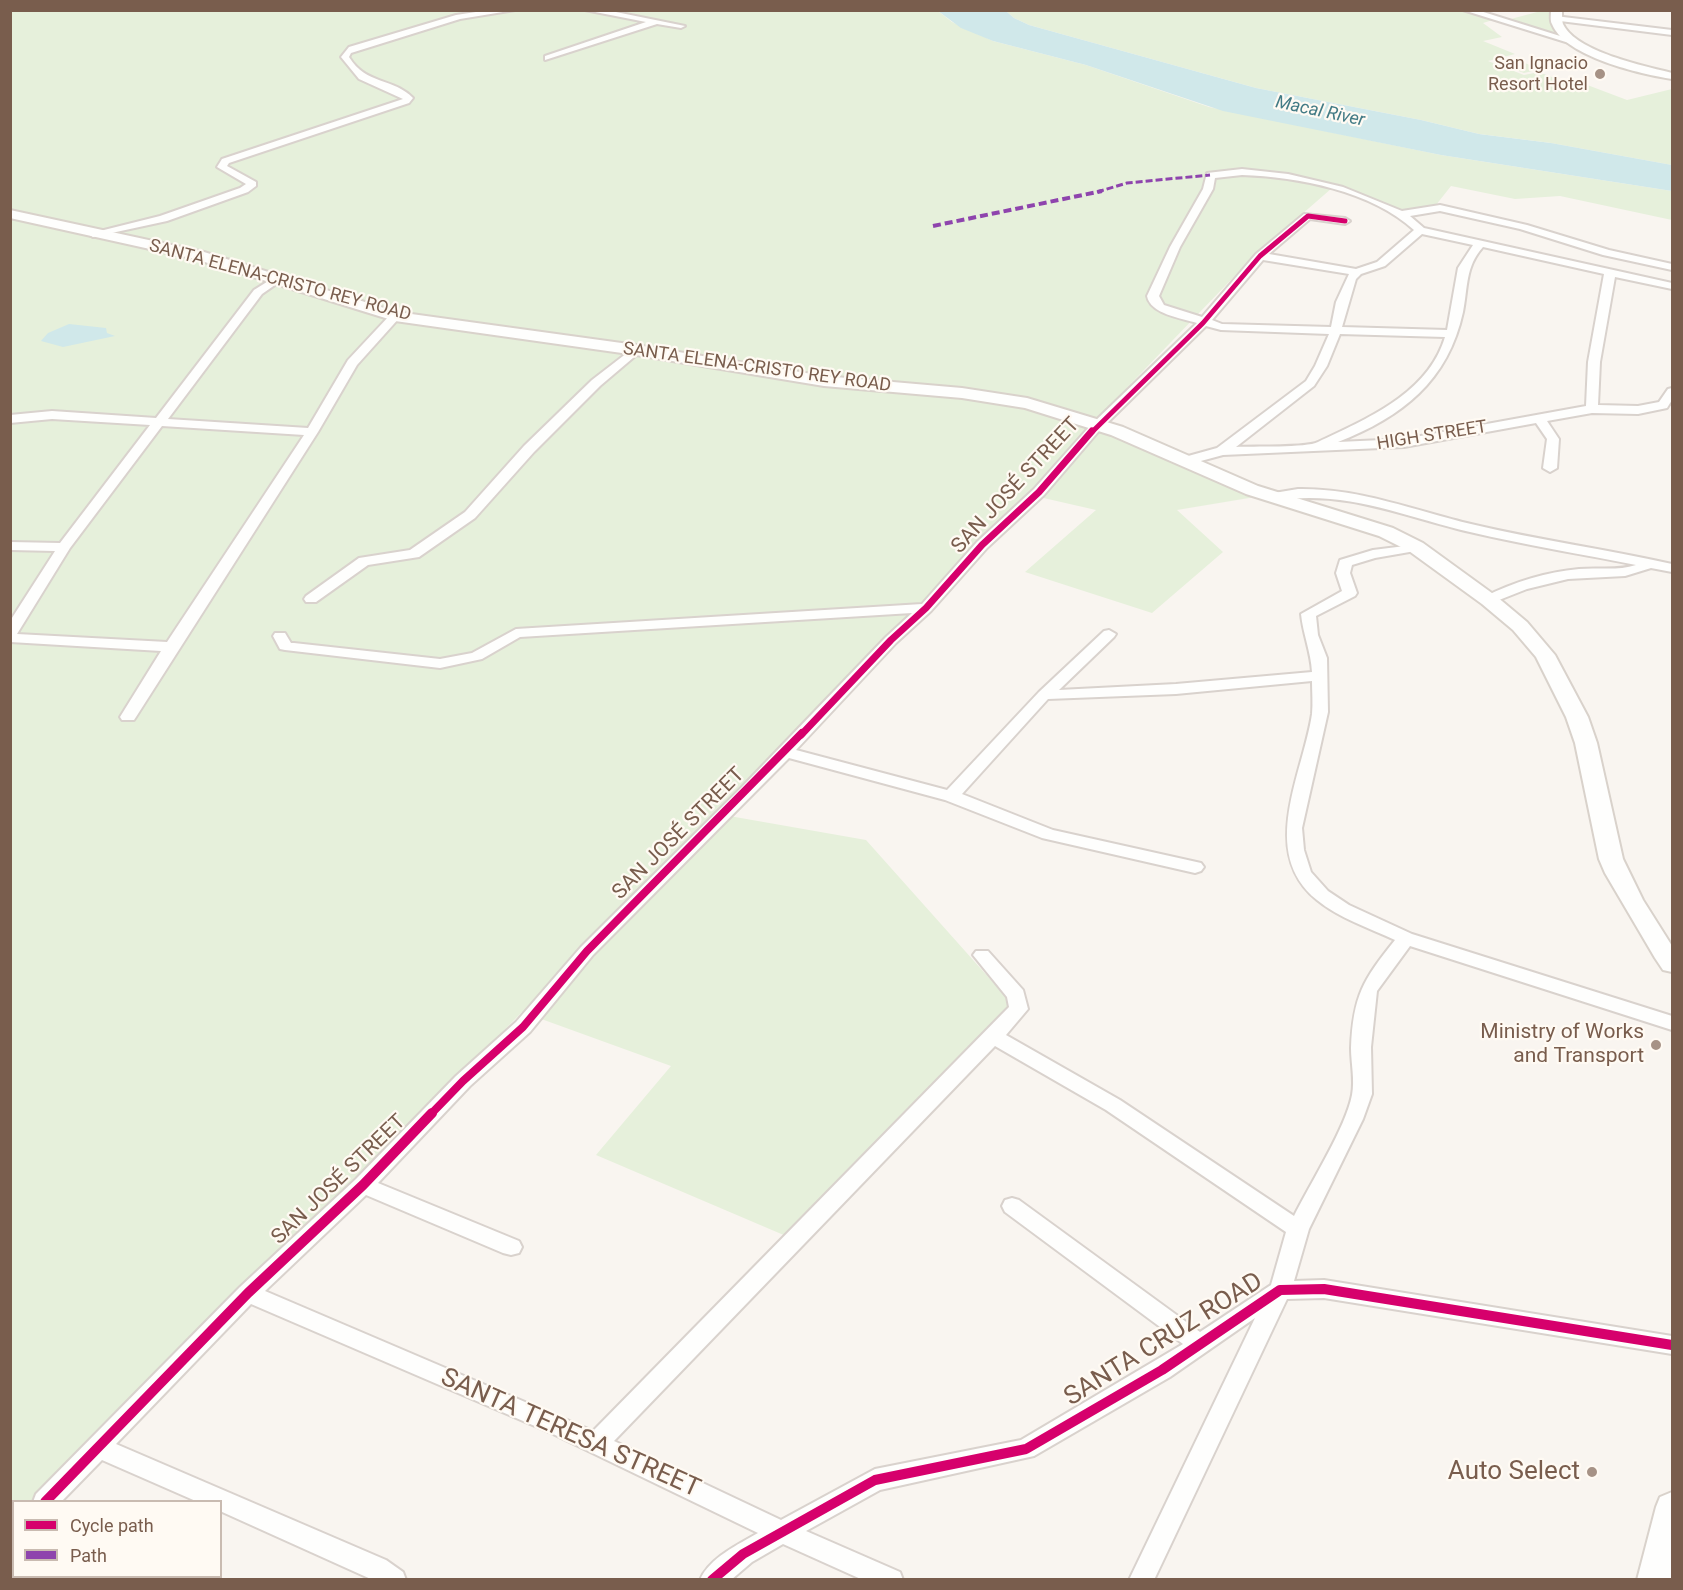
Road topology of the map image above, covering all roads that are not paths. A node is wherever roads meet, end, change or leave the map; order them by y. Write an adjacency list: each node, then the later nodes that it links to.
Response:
1 (511, 10): 15 (street)
2 (589, 10): 5 (street)
3 (1467, 10): 8 (street)
4 (1556, 14): 7 (street); 8 (main road)
5 (655, 22): 6 (street); 9 (street)
6 (681, 26)
7 (1672, 33)
8 (1572, 41): 10 (main road)
9 (548, 58)
10 (1672, 76)
11 (10, 214): 15 (main road, SANTA ELENA-CRISTO REY ROAD)
12 (1402, 214): 14 (street); 18 (street); 24 (street)
13 (1345, 220): 17 (street, SAN JOSÉ STREET)
14 (1420, 230): 16 (street); 19 (street)
15 (93, 234): 21 (main road, SANTA ELENA-CRISTO REY ROAD)
16 (1480, 244): 20 (street); 26 (street)
17 (1260, 256): 19 (street); 24 (street, SAN JOSÉ STREET)
18 (1672, 267)
19 (1357, 272): 25 (street)
20 (1610, 274): 22 (street); 29 (street)
21 (278, 278): 23 (main road, SANTA ELENA-CRISTO REY ROAD); 32 (street)
22 (1672, 286)
23 (395, 316): 27 (main road, SANTA ELENA-CRISTO REY ROAD); 34 (street)
24 (1203, 323): 25 (street); 33 (street, SAN JOSÉ STREET)
25 (1336, 330): 26 (street); 36 (street)
26 (1451, 334): 35 (street)
27 (636, 350): 33 (main road, SANTA ELENA-CRISTO REY ROAD); 45 (street)
28 (1672, 392): 29 (street, HIGH STREET)
29 (1592, 409): 30 (street, HIGH STREET)
30 (1540, 418): 35 (street, HIGH STREET); 38 (street)
31 (10, 419): 32 (street)
32 (159, 423): 34 (street); 41 (street)
33 (1099, 424): 37 (main road, SANTA ELENA-CRISTO REY ROAD); 47 (street, SAN JOSÉ STREET)
34 (312, 432): 52 (street)
35 (1312, 447): 36 (street, HIGH STREET)
36 (1222, 451): 37 (street, HIGH STREET)
37 (1186, 461): 39 (main road, SANTA ELENA-CRISTO REY ROAD)
38 (1550, 468)
39 (1273, 497): 42 (main road, SANTA ELENA-CRISTO REY ROAD); 43 (street)
40 (10, 546): 41 (street)
41 (64, 547): 48 (street)
42 (1416, 547): 46 (main road, SANTA ELENA-CRISTO REY ROAD); 53 (street)
43 (1649, 563): 44 (street); 46 (street)
44 (1672, 568)
45 (311, 599)
46 (1490, 600): 61 (main road, SANTA ELENA-CRISTO REY ROAD)
47 (926, 608): 50 (street); 56 (street, SAN JOSÉ STREET)
48 (10, 633)
49 (1109, 634): 54 (street)
50 (280, 636)
51 (10, 638): 52 (street)
52 (171, 647): 55 (street)
53 (1320, 676): 54 (street); 59 (street)
54 (1044, 695): 57 (street)
55 (128, 717)
56 (786, 752): 57 (street); 64 (street, SAN JOSÉ STREET)
57 (951, 796): 58 (street)
58 (1195, 867)
59 (1406, 938): 62 (street); 66 (street)
60 (982, 956): 63 (street)
61 (1672, 964)
62 (1672, 1023)
63 (993, 1035): 66 (street); 72 (street)
64 (363, 1185): 67 (street); 69 (street, SAN JOSÉ STREET)
65 (1012, 1206): 70 (street)
66 (1298, 1229): 68 (street)
67 (511, 1247)
68 (1280, 1290): 70 (street, SANTA CRUZ ROAD); 71 (street, SANTA CRUZ ROAD); 82 (street)
69 (248, 1293): 72 (street, SANTA TERESA STREET); 73 (street, SAN JOSÉ STREET)
70 (1198, 1343): 78 (street, SANTA CRUZ ROAD)
71 (1672, 1345)
72 (597, 1443): 78 (street, SANTA TERESA STREET)
73 (98, 1447): 74 (street, SAN JOSÉ STREET); 75 (street)
74 (47, 1500)
75 (220, 1500)
76 (222, 1501): 79 (street)
77 (1672, 1507): 83 (main road)
78 (782, 1532): 80 (street, SANTA CRUZ ROAD); 81 (street, SANTA TERESA STREET)
79 (394, 1580)
80 (712, 1580)
81 (891, 1580)
82 (1141, 1580)
83 (1654, 1580)

